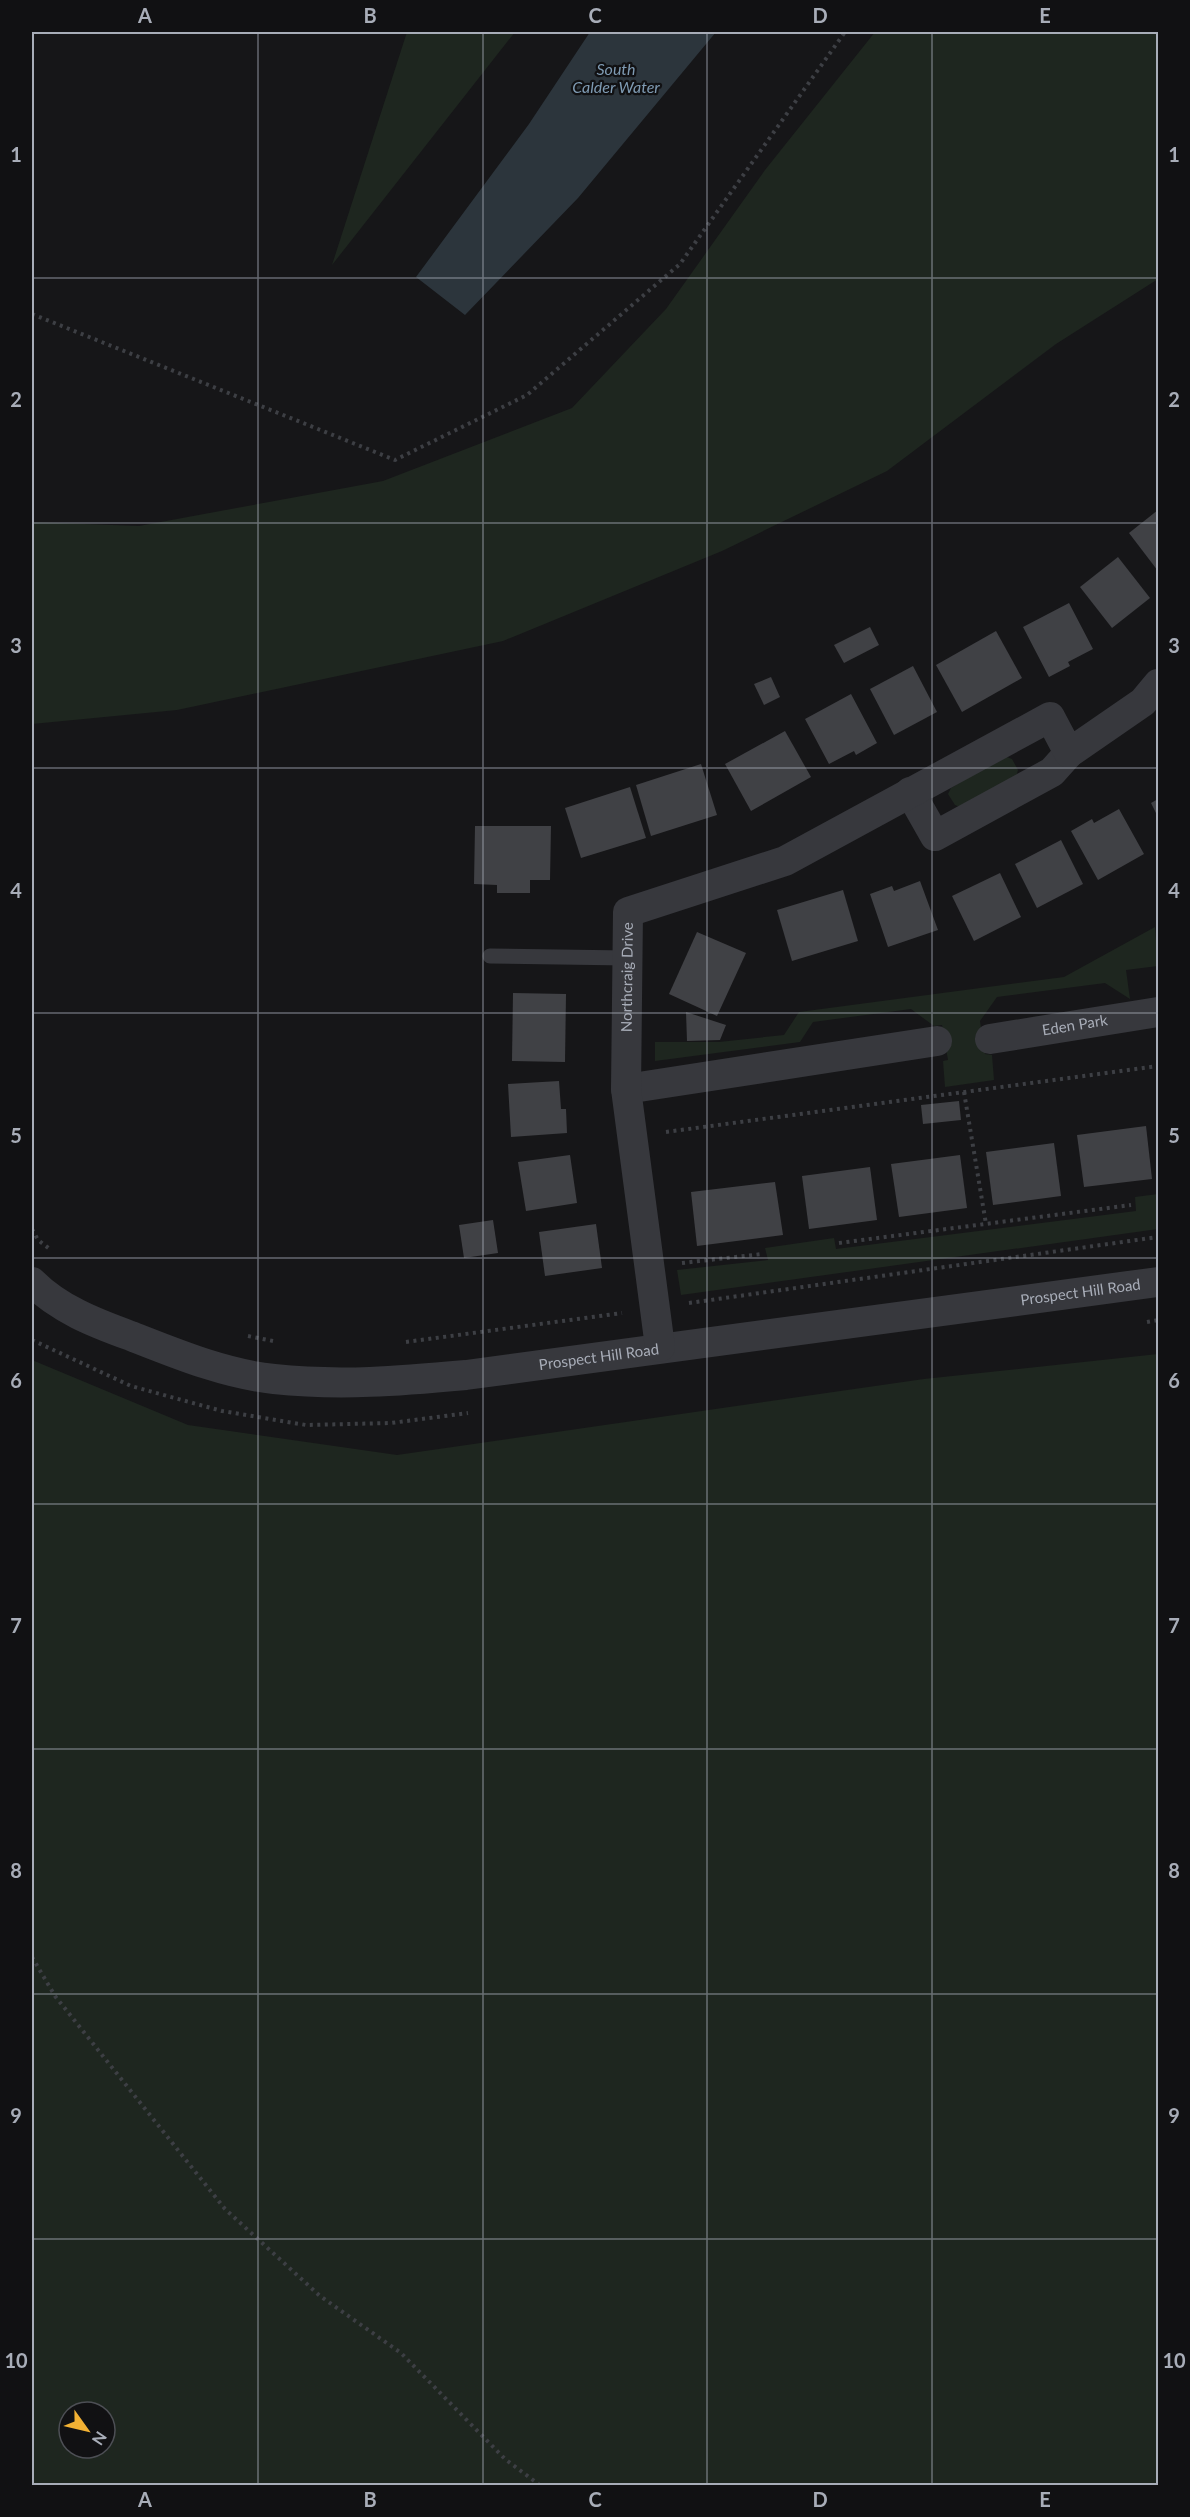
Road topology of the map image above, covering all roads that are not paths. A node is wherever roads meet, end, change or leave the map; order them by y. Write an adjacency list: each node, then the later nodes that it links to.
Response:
1 (1158, 684): 2 (street)
2 (1070, 753): 3 (street, Northcraig Drive); 3 (street)
3 (910, 792): 5 (street, Northcraig Drive)
4 (490, 956): 5 (lane)
5 (627, 958): 9 (street, Northcraig Drive)
6 (1158, 1012): 7 (street, Eden Park)
7 (990, 1039)
8 (937, 1041): 9 (street)
9 (626, 1089): 12 (street, Northcraig Drive)
10 (1158, 1282): 12 (street, Prospect Hill Road)
11 (37, 1293): 12 (street, Prospect Hill Road)
12 (660, 1347)

